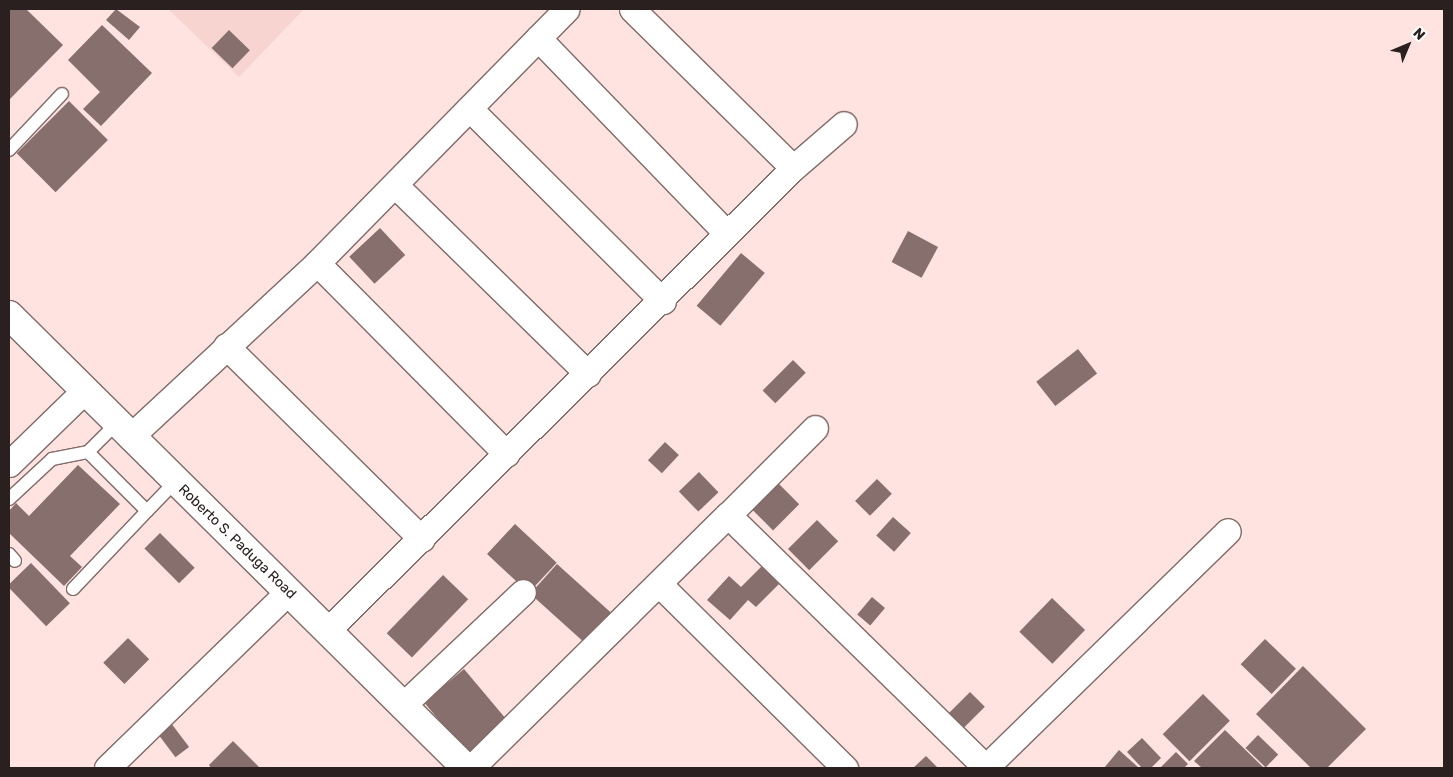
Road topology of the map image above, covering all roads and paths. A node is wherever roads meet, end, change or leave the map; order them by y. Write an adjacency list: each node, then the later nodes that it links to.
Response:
1 (568, 9): 3 (street)
2 (632, 9): 8 (street)
3 (538, 38): 5 (street); 10 (street)
4 (62, 94): 7 (lane)
5 (471, 110): 9 (street); 12 (street)
6 (844, 124): 8 (street)
7 (9, 150)
8 (793, 168): 10 (street)
9 (395, 185): 11 (street); 15 (street)
10 (727, 234): 12 (street)
11 (317, 263): 14 (street); 20 (street)
12 (663, 300): 15 (street)
13 (9, 315): 16 (street, Roberto S. Paduga Road)
14 (226, 346): 18 (street); 27 (street)
15 (588, 374): 20 (street)
16 (84, 391): 18 (street, Roberto S. Paduga Road); 21 (street)
17 (814, 428): 25 (street)
18 (123, 431): 19 (lane); 22 (street, Roberto S. Paduga Road)
19 (88, 452): 23 (lane); 24 (lane)
20 (507, 454): 27 (street)
21 (9, 464)
22 (175, 482): 24 (lane); 30 (street, Roberto S. Paduga Road)
23 (9, 499)
24 (147, 511): 29 (lane)
25 (728, 515): 28 (street); 38 (street)
26 (1228, 531): 38 (street)
27 (422, 539): 32 (street)
28 (659, 584): 36 (street); 37 (street)
29 (73, 589)
30 (288, 592): 32 (street, Roberto S. Paduga Road); 34 (street)
31 (523, 592): 33 (street)
32 (327, 631): 33 (street, Roberto S. Paduga Road)
33 (402, 706): 35 (street, Roberto S. Paduga Road)
34 (107, 768)
35 (466, 768)
36 (471, 768)
37 (845, 768)
38 (986, 768)

